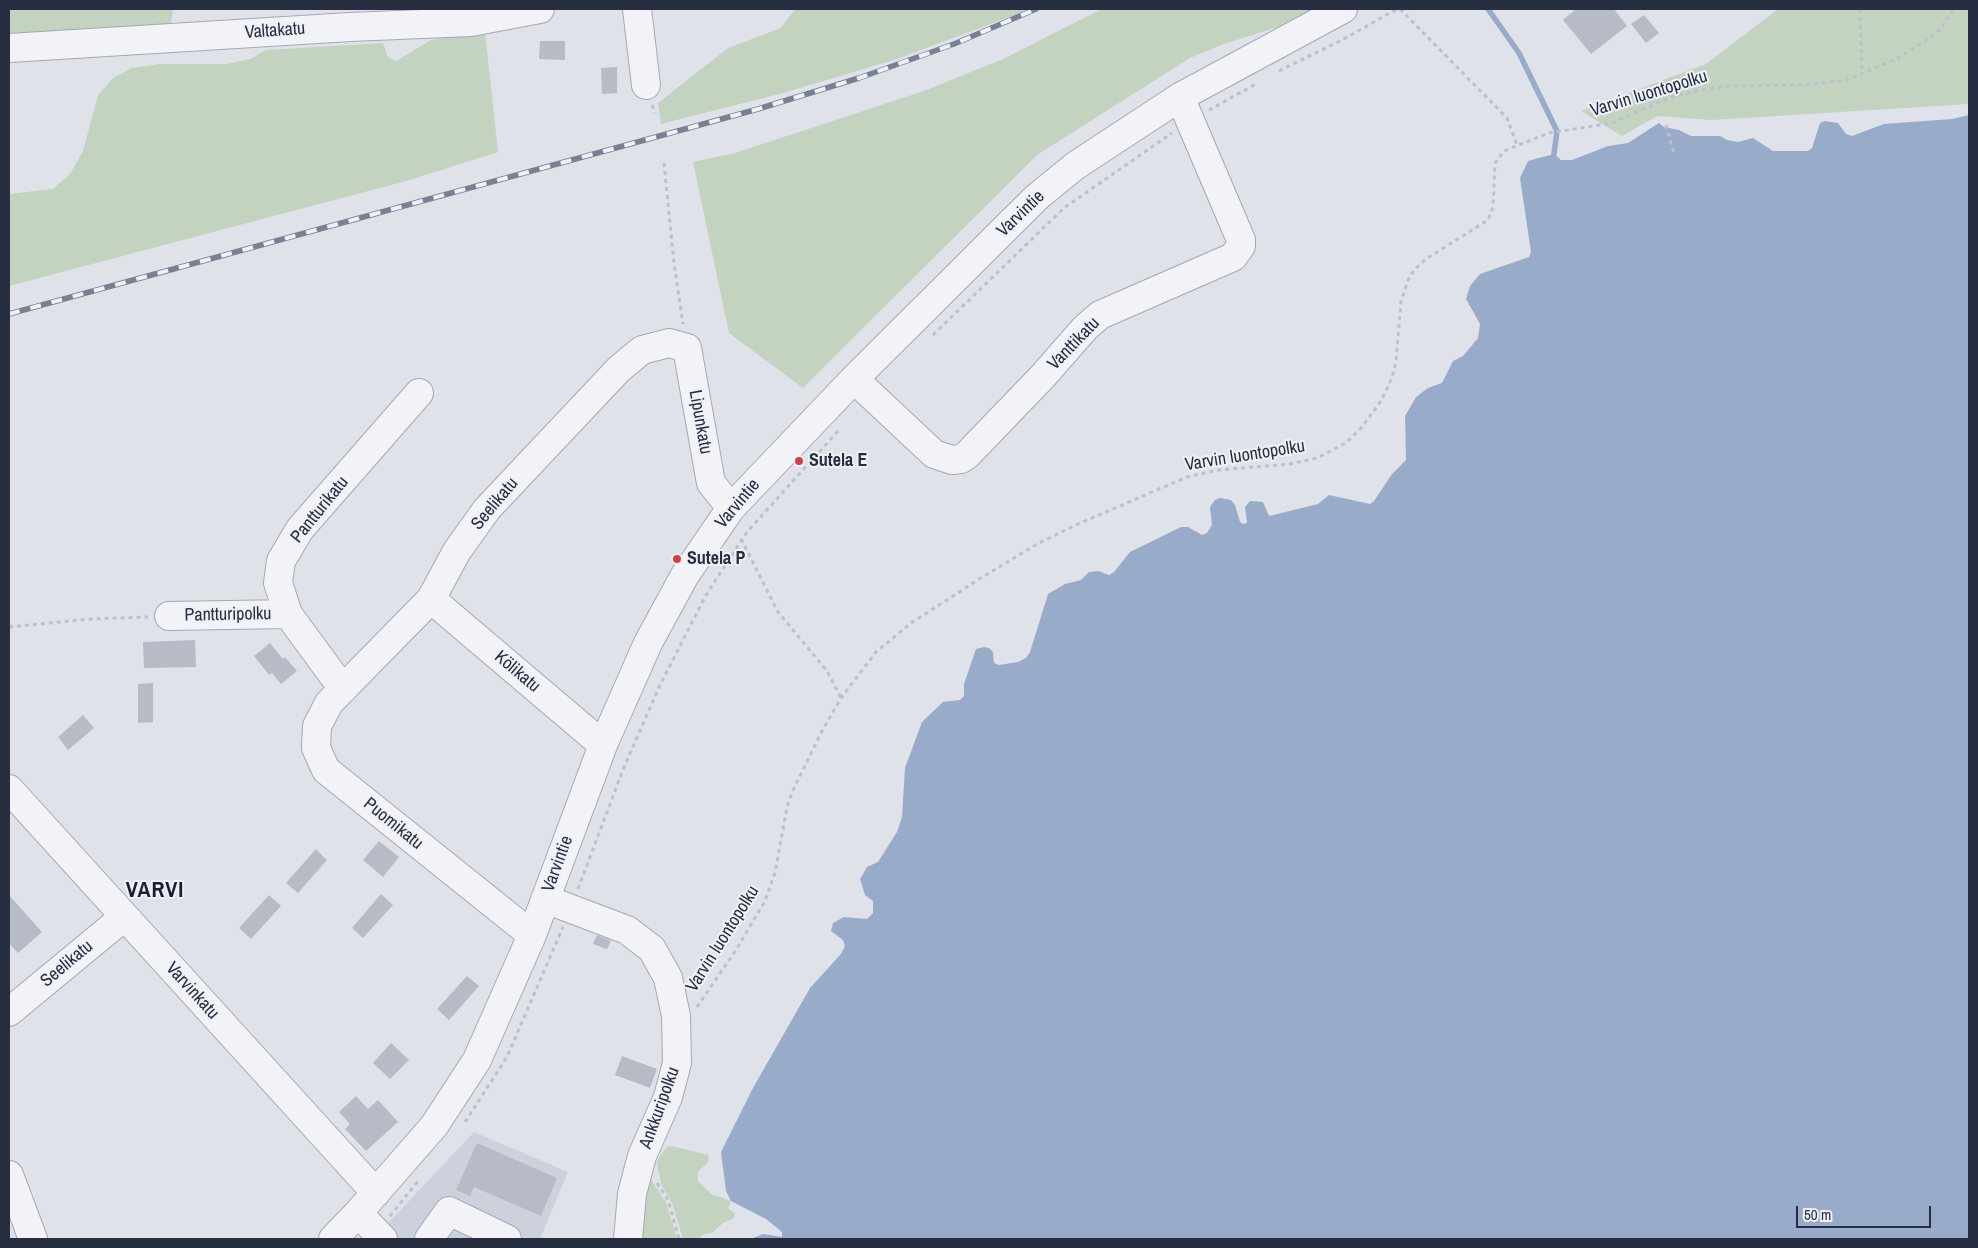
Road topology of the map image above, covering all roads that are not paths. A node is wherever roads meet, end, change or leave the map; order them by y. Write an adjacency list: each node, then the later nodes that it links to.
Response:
1 (540, 9): 4 (street, Valtakatu)
2 (637, 9): 5 (street)
3 (1343, 9): 6 (street, Varvintie)
4 (9, 48)
5 (646, 85)
6 (1185, 109): 8 (street, Varvintie); 8 (street, Vanttikatu)
7 (678, 346): 10 (street, Lipunkatu); 11 (street, Seelikatu)
8 (854, 379): 10 (street, Varvintie)
9 (418, 393): 12 (street, Pantturikatu)
10 (731, 508): 15 (street, Varvintie)
11 (431, 599): 14 (street, Seelikatu); 15 (street, Kölikatu)
12 (288, 614): 13 (street, Pantturipolku); 14 (street, Pantturikatu)
13 (169, 616)
14 (343, 689): 19 (street, Puomikatu)
15 (603, 744): 17 (street, Varvintie)
16 (9, 789): 18 (street, Varvinkatu)
17 (545, 899): 19 (street, Varvintie); 29 (street, Ankkuripolku)
18 (124, 917): 20 (street, Seelikatu); 22 (street, Varvinkatu)
19 (532, 935): 22 (street, Varvintie)
20 (9, 1012)
21 (9, 1175): 25 (street)
22 (376, 1193): 23 (street, Varvintie)
23 (358, 1214): 24 (street); 26 (street, Varvintie)
24 (380, 1236)
25 (33, 1239)
26 (333, 1239)
27 (429, 1239): 28 (street)
28 (507, 1239)
29 (628, 1239)

